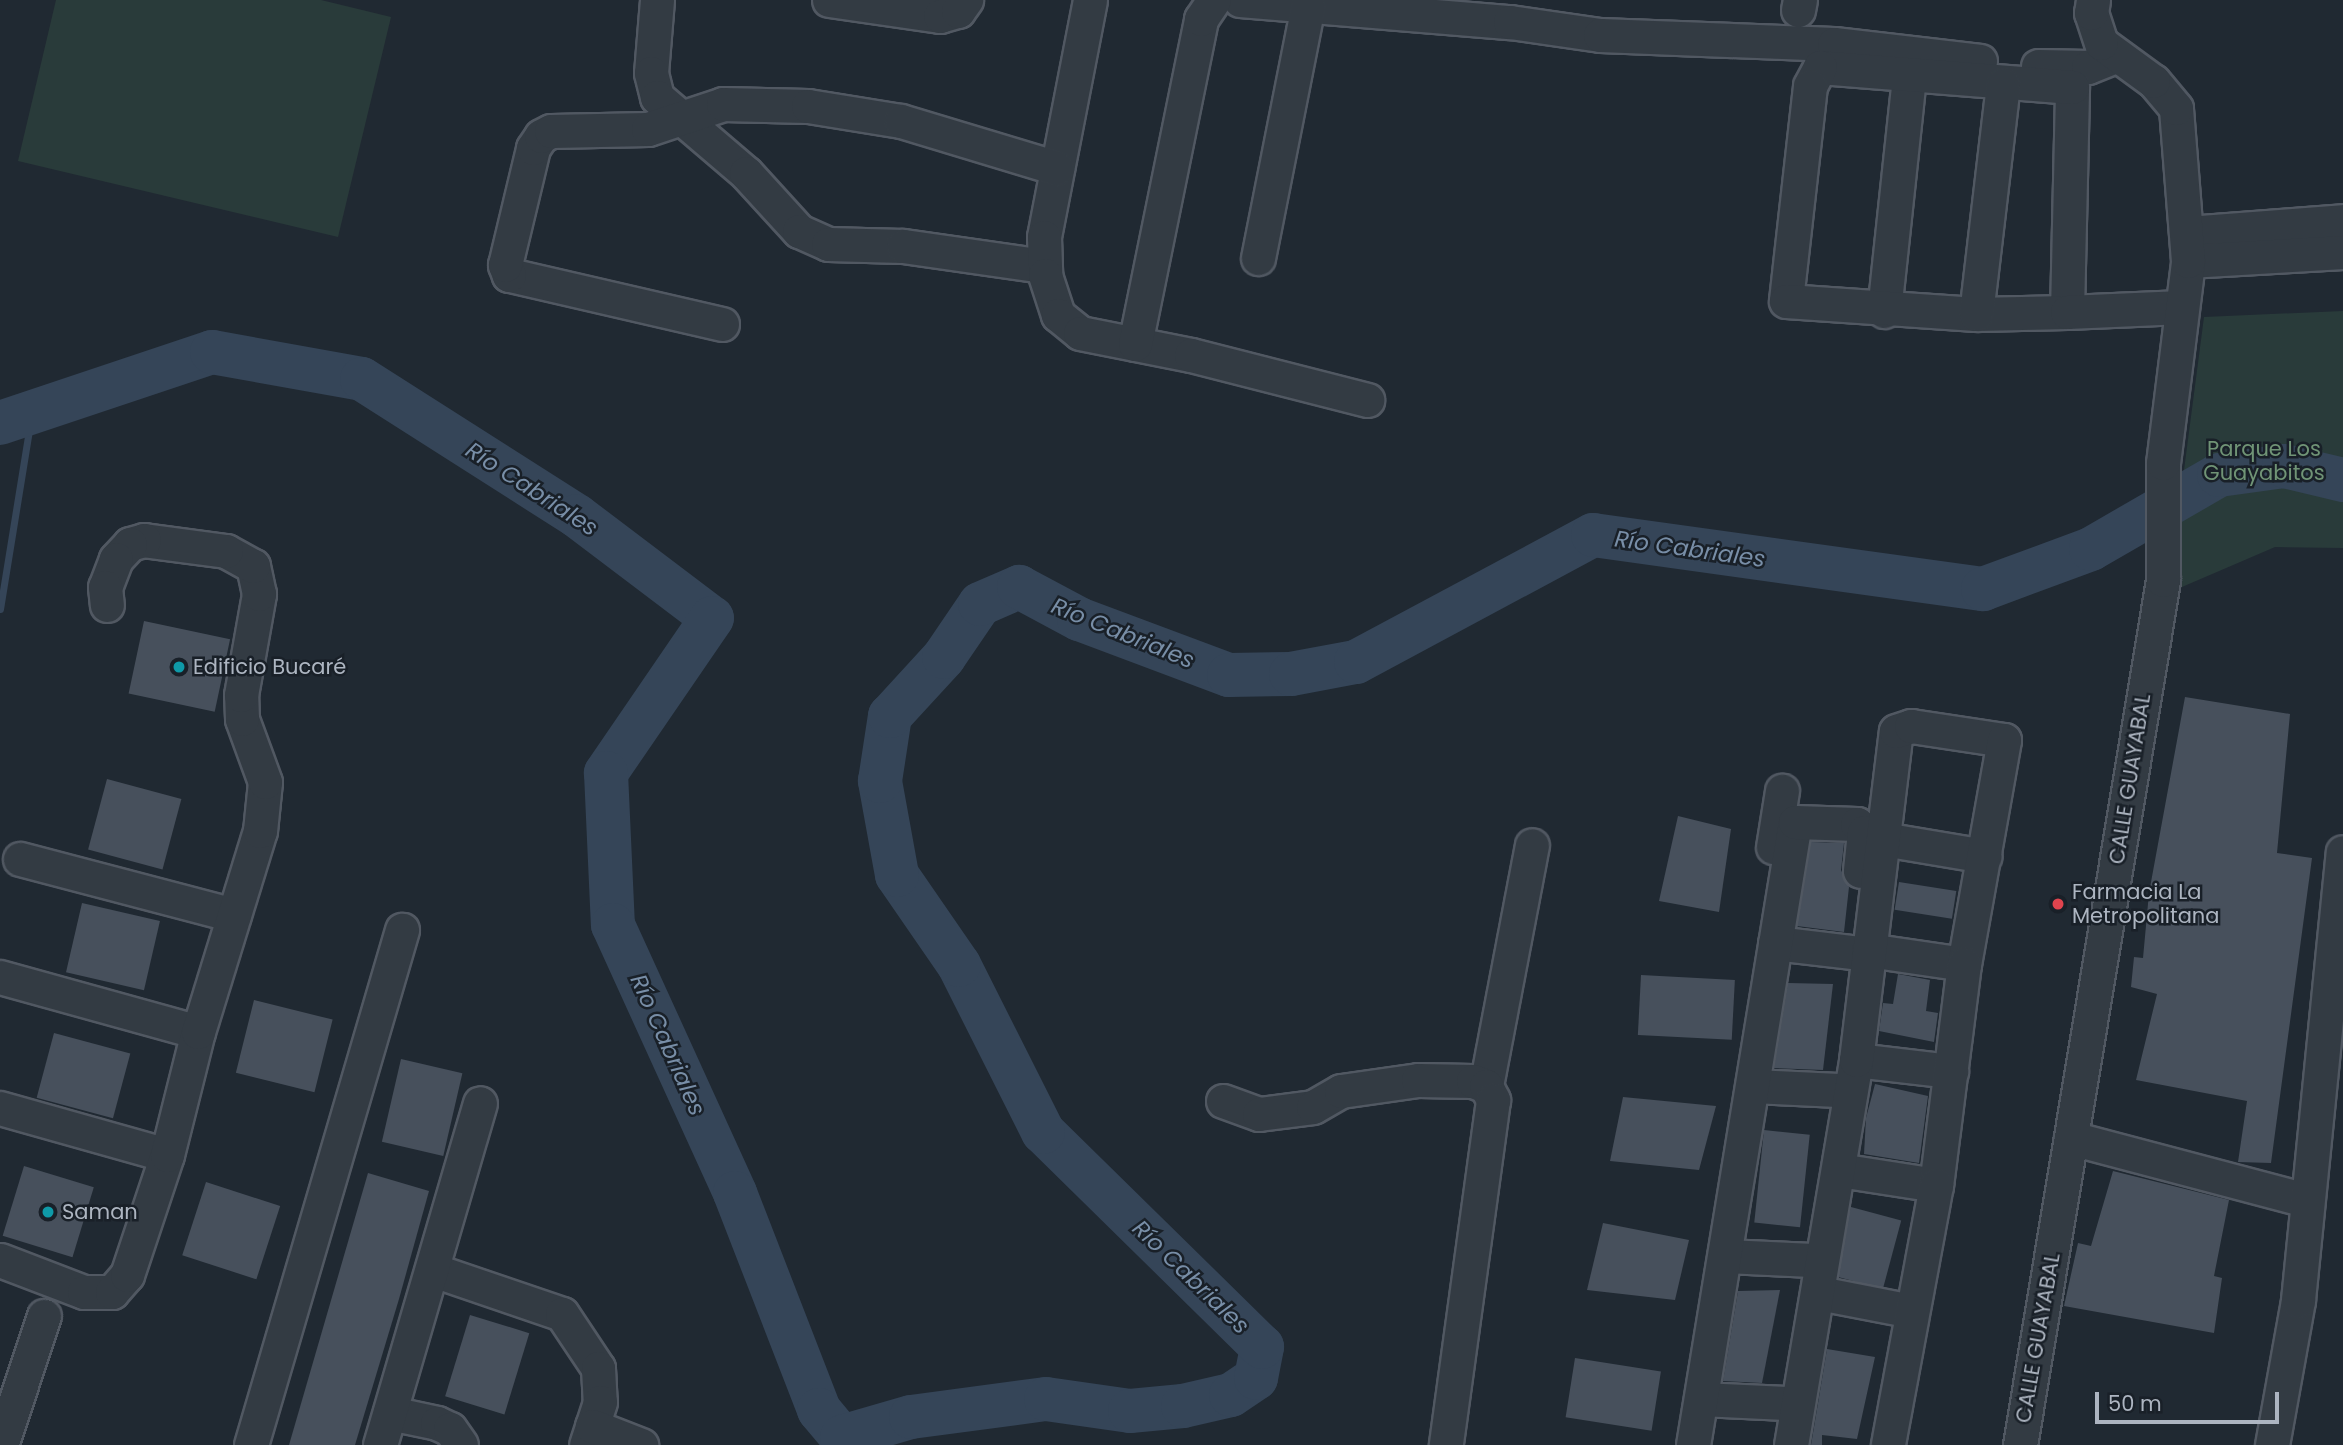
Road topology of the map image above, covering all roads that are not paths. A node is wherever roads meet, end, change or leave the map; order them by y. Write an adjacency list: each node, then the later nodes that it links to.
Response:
1 (657, 0): 12 (street)
2 (829, 0): 3 (street)
3 (966, 0)
4 (1090, 0): 13 (street)
5 (1214, 0): 24 (street)
6 (1240, 0): 8 (street)
7 (2093, 0): 9 (street, CALLE GUAYABAL)
8 (1308, 5): 9 (street); 17 (street)
9 (2117, 55): 15 (street, CALLE GUAYABAL)
10 (1909, 76): 11 (street); 20 (street); 20 (street)
11 (2003, 85): 21 (street); 22 (street)
12 (679, 118): 13 (street); 18 (street); 23 (street)
13 (1056, 168): 18 (street)
14 (2343, 221): 15 (street)
15 (2188, 247): 16 (street); 19 (street, CALLE GUAYABAL)
16 (2343, 252)
17 (1258, 258)
18 (1044, 266): 24 (street)
19 (2182, 307): 21 (street); 48 (street, CALLE GUAYABAL)
20 (1884, 311): 22 (street)
21 (2067, 312): 22 (street)
22 (1976, 314)
23 (722, 324)
24 (1135, 344): 25 (street)
25 (1367, 400)
26 (107, 605): 33 (street)
27 (1782, 791): 70 (street)
28 (1883, 839): 31 (street); 31 (street); 36 (street)
29 (1532, 845): 42 (street)
30 (2343, 852): 52 (street)
31 (1985, 856): 37 (street)
32 (20, 859): 33 (street)
33 (234, 915): 39 (street)
34 (401, 930): 65 (street)
35 (1775, 943): 36 (street); 36 (street); 43 (street)
36 (1860, 951): 37 (street); 40 (street); 44 (street)
37 (1964, 964): 41 (street)
38 (0, 976): 39 (street)
39 (198, 1032): 49 (street)
40 (1856, 1059): 41 (street); 50 (street)
41 (1951, 1071): 51 (street)
42 (1486, 1086): 45 (street); 69 (street)
43 (1753, 1086): 44 (street); 53 (street)
44 (1838, 1090): 55 (street)
45 (1223, 1101)
46 (480, 1103): 56 (street)
47 (0, 1108): 49 (street)
48 (2071, 1138): 52 (street); 75 (street, CALLE GUAYABAL)
49 (167, 1155): 54 (street)
50 (1839, 1170): 51 (street); 57 (street)
51 (1936, 1185): 58 (street)
52 (2306, 1200): 76 (street)
53 (1726, 1256): 55 (street); 60 (street)
54 (0, 1260)
55 (1812, 1260): 61 (street)
56 (433, 1270): 62 (street); 63 (street)
57 (1819, 1293): 58 (street); 73 (street)
58 (1912, 1311): 74 (street)
59 (44, 1316): 64 (street)
60 (1701, 1399): 61 (street); 71 (street)
61 (1786, 1403): 72 (street)
62 (390, 1413): 66 (street); 67 (street)
63 (589, 1435): 68 (street)
64 (1, 1445)
65 (251, 1445)
66 (380, 1445)
67 (461, 1445)
68 (640, 1445)
69 (1446, 1445)
70 (1684, 1445)
71 (1693, 1445)
72 (1779, 1445)
73 (1791, 1445)
74 (1888, 1445)
75 (2020, 1445)
76 (2272, 1445)

